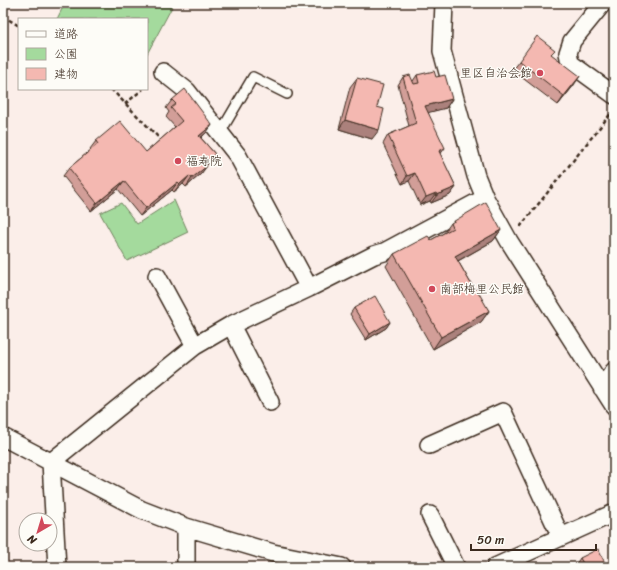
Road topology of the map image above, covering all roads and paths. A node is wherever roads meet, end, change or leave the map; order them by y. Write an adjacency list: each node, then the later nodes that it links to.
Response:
1 (444, 3): 14 (street)
2 (603, 3): 9 (street)
3 (3, 16): 4 (path)
4 (18, 25)
5 (163, 72): 12 (street)
6 (112, 90): 10 (path)
7 (142, 90): 10 (path)
8 (287, 94): 12 (lane)
9 (614, 95)
10 (126, 104): 13 (path)
11 (614, 110): 15 (path)
12 (220, 133): 17 (street)
13 (160, 139)
14 (485, 198): 15 (street); 17 (street)
15 (509, 241): 21 (street)
16 (157, 276): 19 (street)
17 (309, 288): 18 (street)
18 (231, 325): 19 (street); 22 (street)
19 (195, 346): 26 (street)
20 (614, 371): 21 (street)
21 (602, 388): 23 (street)
22 (270, 402)
23 (614, 406)
24 (3, 437): 26 (street)
25 (429, 445): 30 (street)
26 (51, 462): 29 (street); 31 (street)
27 (614, 513): 30 (street)
28 (430, 515): 34 (street)
29 (186, 527): 32 (street); 33 (street)
30 (561, 537): 35 (street)
31 (58, 567)
32 (186, 567)
33 (342, 567)
34 (456, 567)
35 (494, 567)

